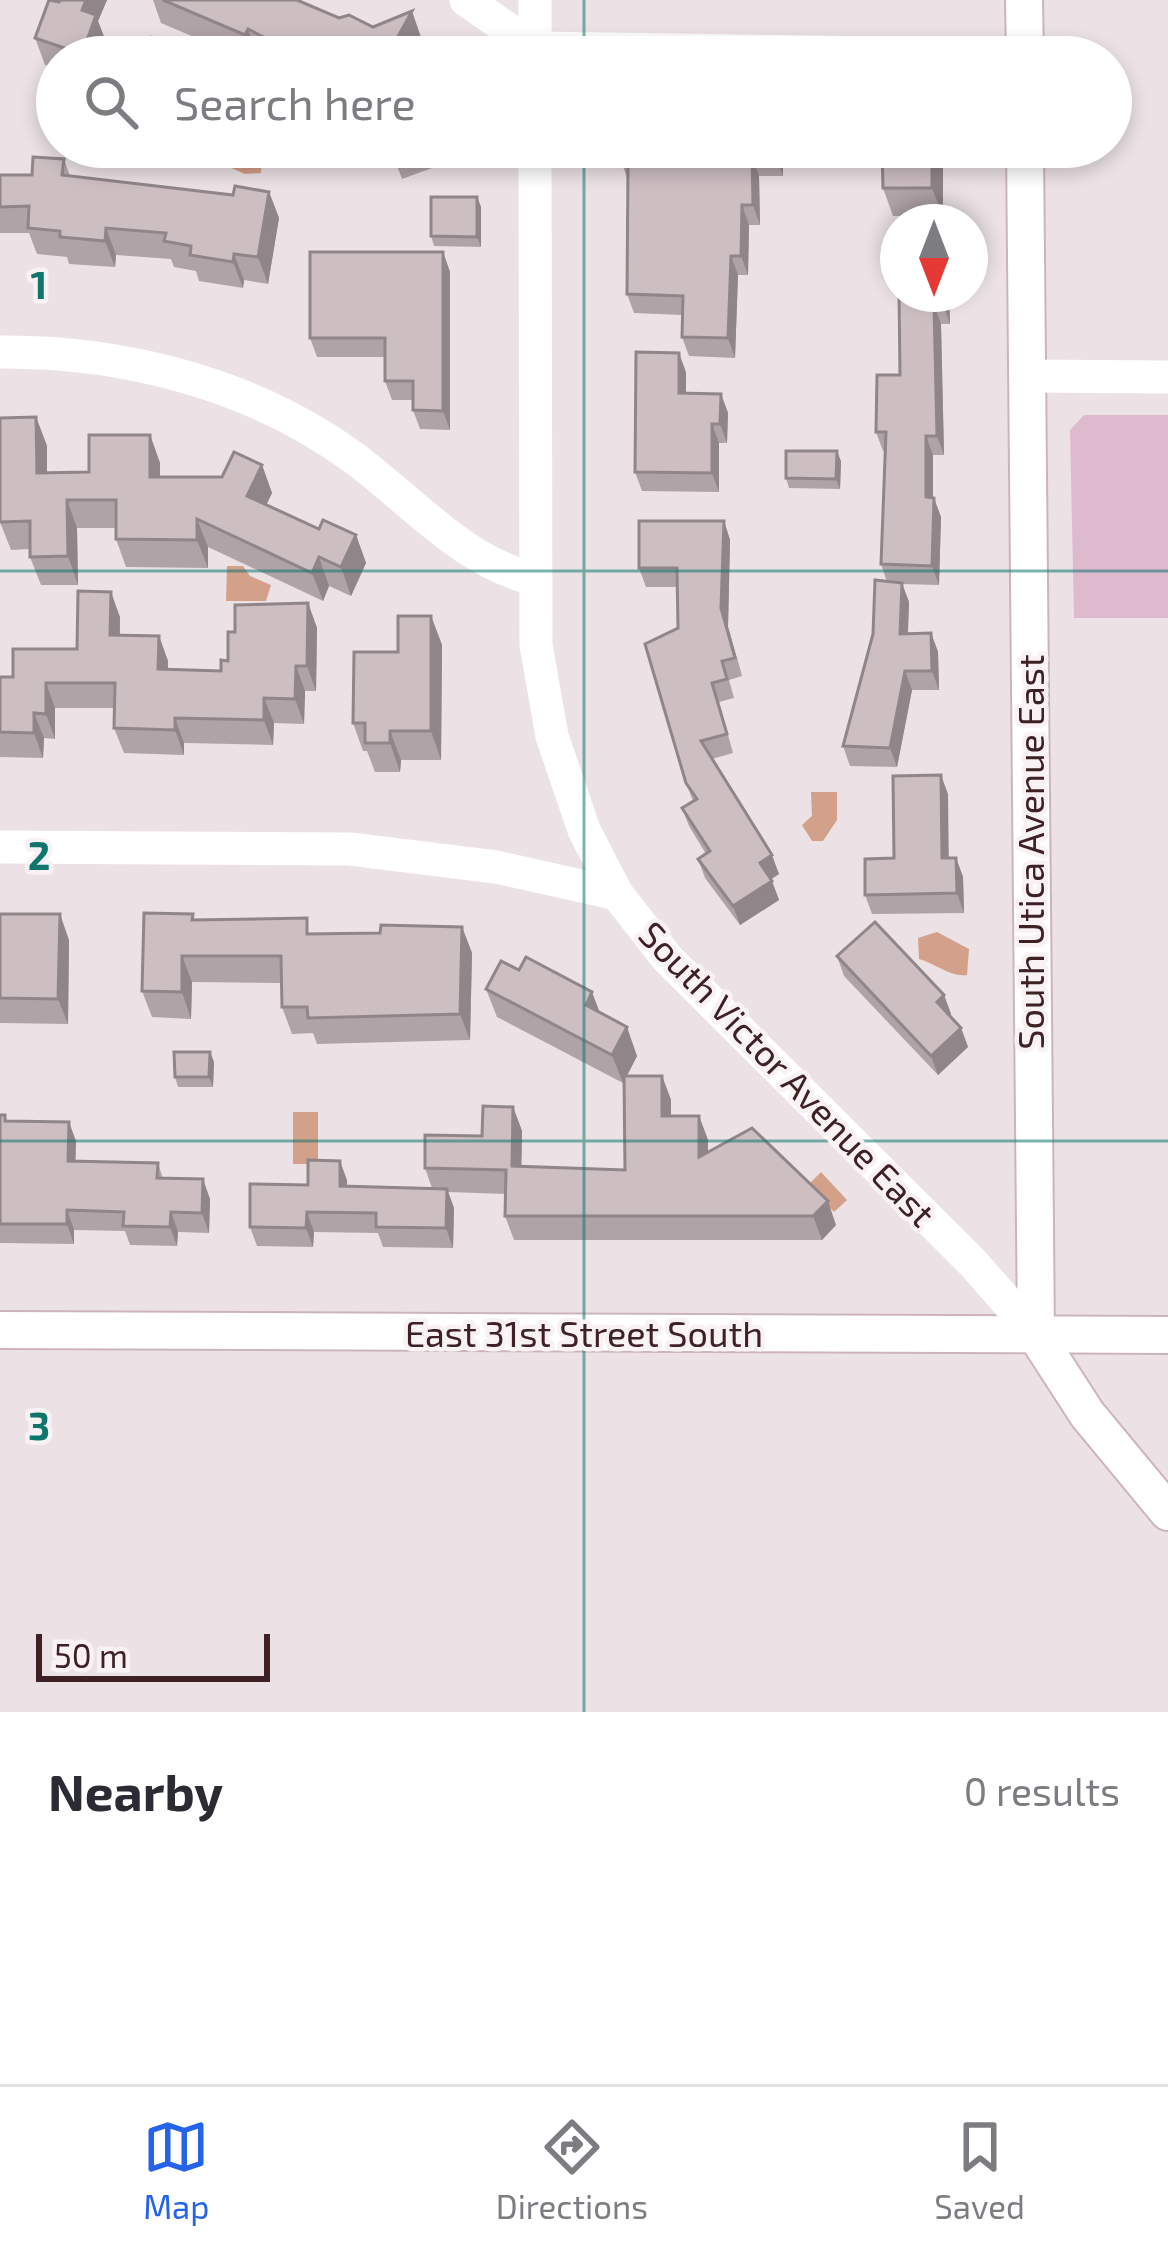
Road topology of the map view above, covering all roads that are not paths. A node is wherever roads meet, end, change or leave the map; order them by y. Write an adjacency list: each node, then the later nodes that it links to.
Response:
1 (466, 0): 4 (street)
2 (535, 0): 5 (street)
3 (1024, 0): 6 (street)
4 (514, 36)
5 (535, 36)
6 (1024, 36)
7 (535, 168): 12 (street, South Victor Avenue East)
8 (1025, 168): 10 (street, South Utica Avenue East)
9 (0, 352): 12 (street)
10 (1027, 376): 11 (street); 16 (street, South Utica Avenue East)
11 (1168, 377)
12 (535, 579): 14 (street, South Victor Avenue East)
13 (0, 847): 14 (street)
14 (617, 893): 16 (street, South Victor Avenue East)
15 (0, 1330): 16 (street, East 31st Street South)
16 (1036, 1335): 17 (street, East 31st Street South); 18 (street)
17 (1168, 1335)
18 (1168, 1512)

